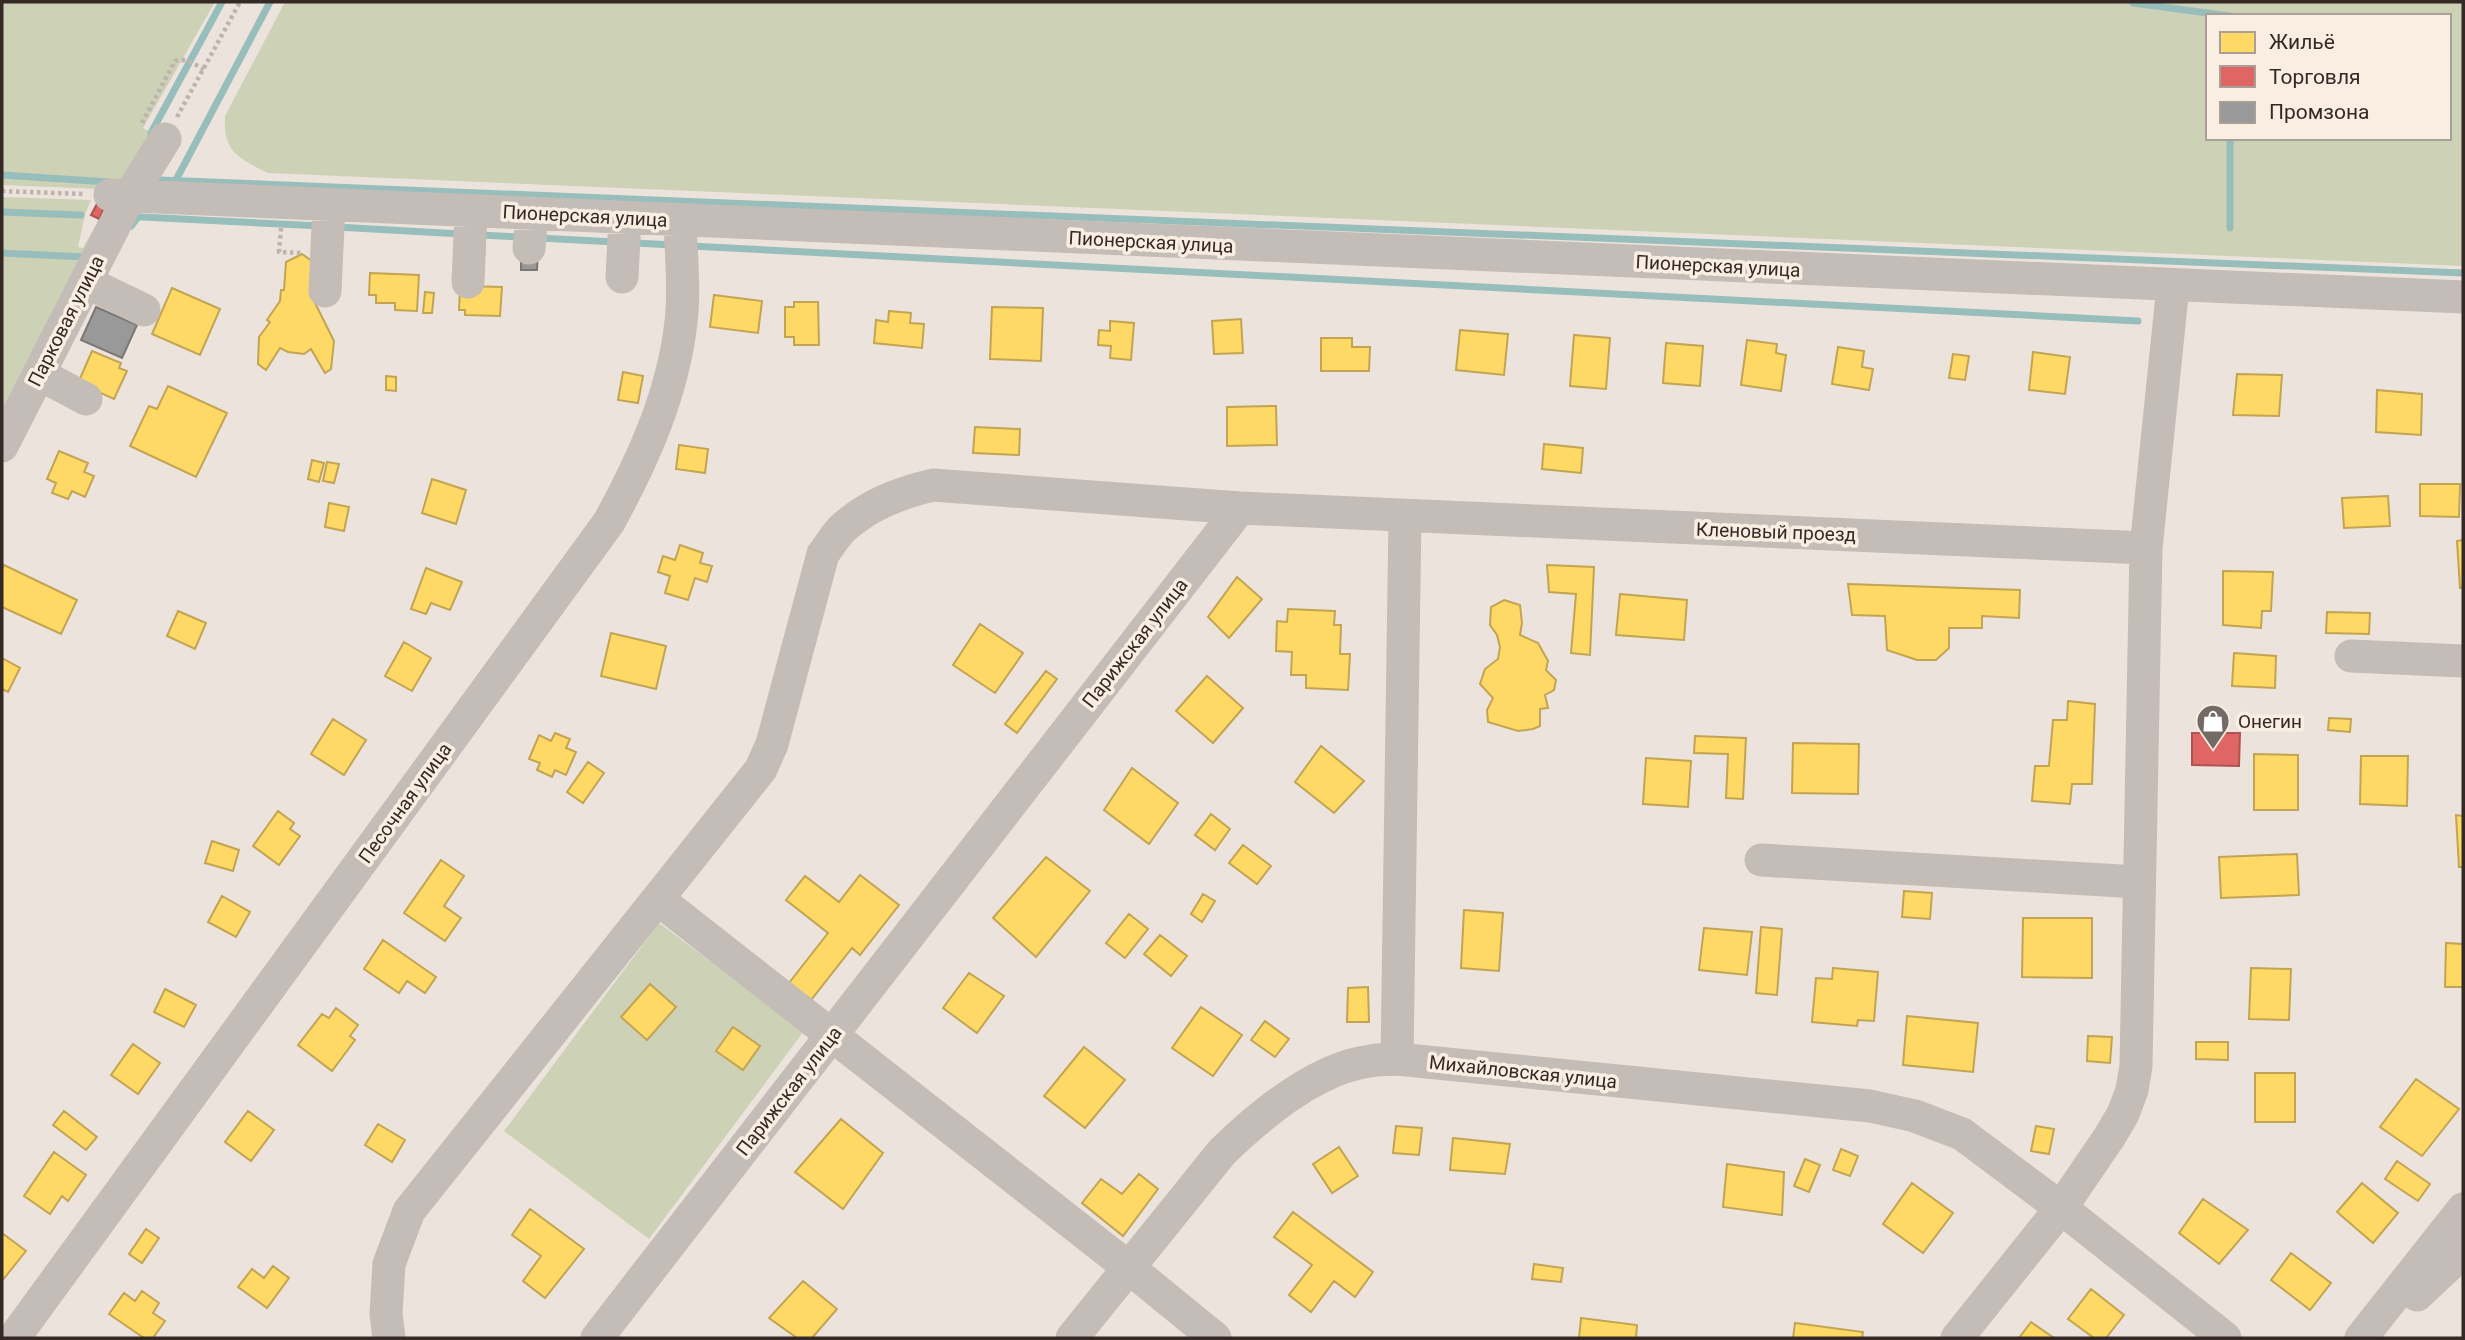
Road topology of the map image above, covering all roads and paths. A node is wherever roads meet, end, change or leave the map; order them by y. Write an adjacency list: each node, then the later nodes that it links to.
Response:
1 (240, 2): 3 (path)
2 (190, 62): 3 (path)
3 (204, 69): 4 (path)
4 (165, 139): 6 (street, Парковая улица)
5 (2, 191): 6 (path)
6 (120, 196): 7 (street, Пионерская улица); 14 (street, Парковая улица)
7 (329, 205): 8 (street, Пионерская улица); 17 (street)
8 (471, 211): 9 (street, Пионерская улица); 15 (street)
9 (532, 214): 10 (street, Пионерская улица); 12 (street)
10 (625, 218): 11 (street, Пионерская улица); 13 (street)
11 (680, 221): 16 (street, Пионерская улица); 37 (street, Песочная улица)
12 (529, 248)
13 (622, 277)
14 (86, 282): 19 (street); 20 (street, Парковая улица)
15 (468, 282)
16 (2173, 286): 18 (street, Пионерская улица); 25 (street)
17 (325, 291)
18 (2463, 298)
19 (144, 310)
20 (38, 374): 21 (street); 22 (street, Парковая улица)
21 (86, 398)
22 (2, 446)
23 (1240, 508): 24 (street); 30 (street); 31 (street, Парижская улица)
24 (1405, 516): 25 (street, Кленовый проезд); 32 (street)
25 (2146, 548): 29 (street)
26 (2351, 656): 27 (street)
27 (2463, 662)
28 (1761, 860): 29 (street)
29 (2138, 882): 33 (street)
30 (659, 900): 31 (street); 38 (street)
31 (833, 1035): 36 (street); 39 (street, Парижская улица)
32 (1397, 1059): 33 (street, Михайловская улица); 36 (street, Михайловская улица)
33 (2061, 1208): 42 (street); 43 (street, Михайловская улица)
34 (2463, 1209): 44 (street)
35 (2463, 1252): 45 (street)
36 (1128, 1267): 40 (street, Михайловская улица); 41 (street)
37 (13, 1338)
38 (389, 1338)
39 (597, 1338)
40 (1072, 1338)
41 (1215, 1338)
42 (1957, 1338)
43 (2225, 1338)
44 (2361, 1338)
45 (2374, 1338)

